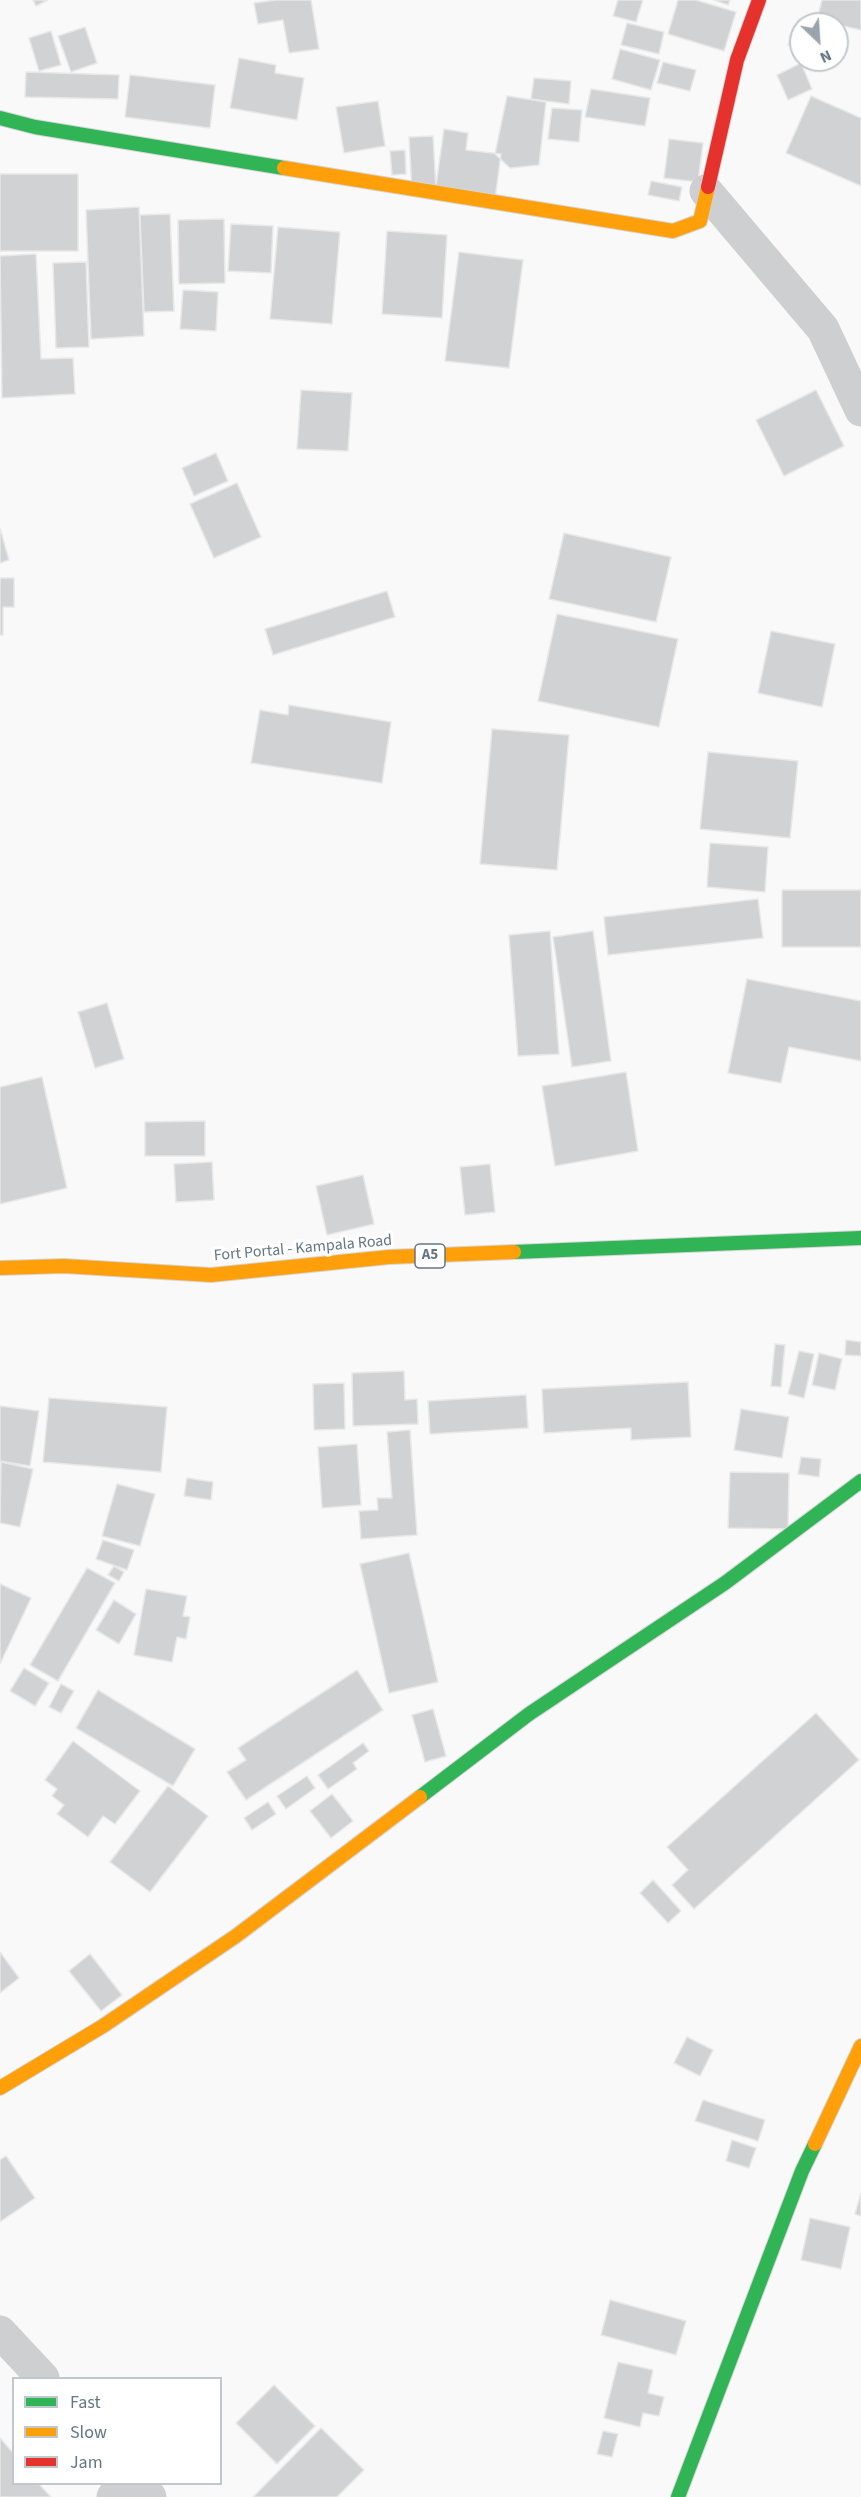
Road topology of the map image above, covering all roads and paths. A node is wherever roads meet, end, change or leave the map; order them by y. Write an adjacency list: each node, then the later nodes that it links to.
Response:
1 (759, 0): 3 (street)
2 (0, 118): 3 (street)
3 (706, 191): 4 (street)
4 (861, 410)
5 (861, 1238): 6 (street, Fort Portal - Kampala Road / A5)
6 (0, 1268)
7 (861, 1481): 9 (street)
8 (861, 2046): 14 (street)
9 (0, 2088)
10 (0, 2332): 11 (street)
11 (41, 2377)
12 (140, 2485): 13 (street)
13 (150, 2497)
14 (678, 2497)

